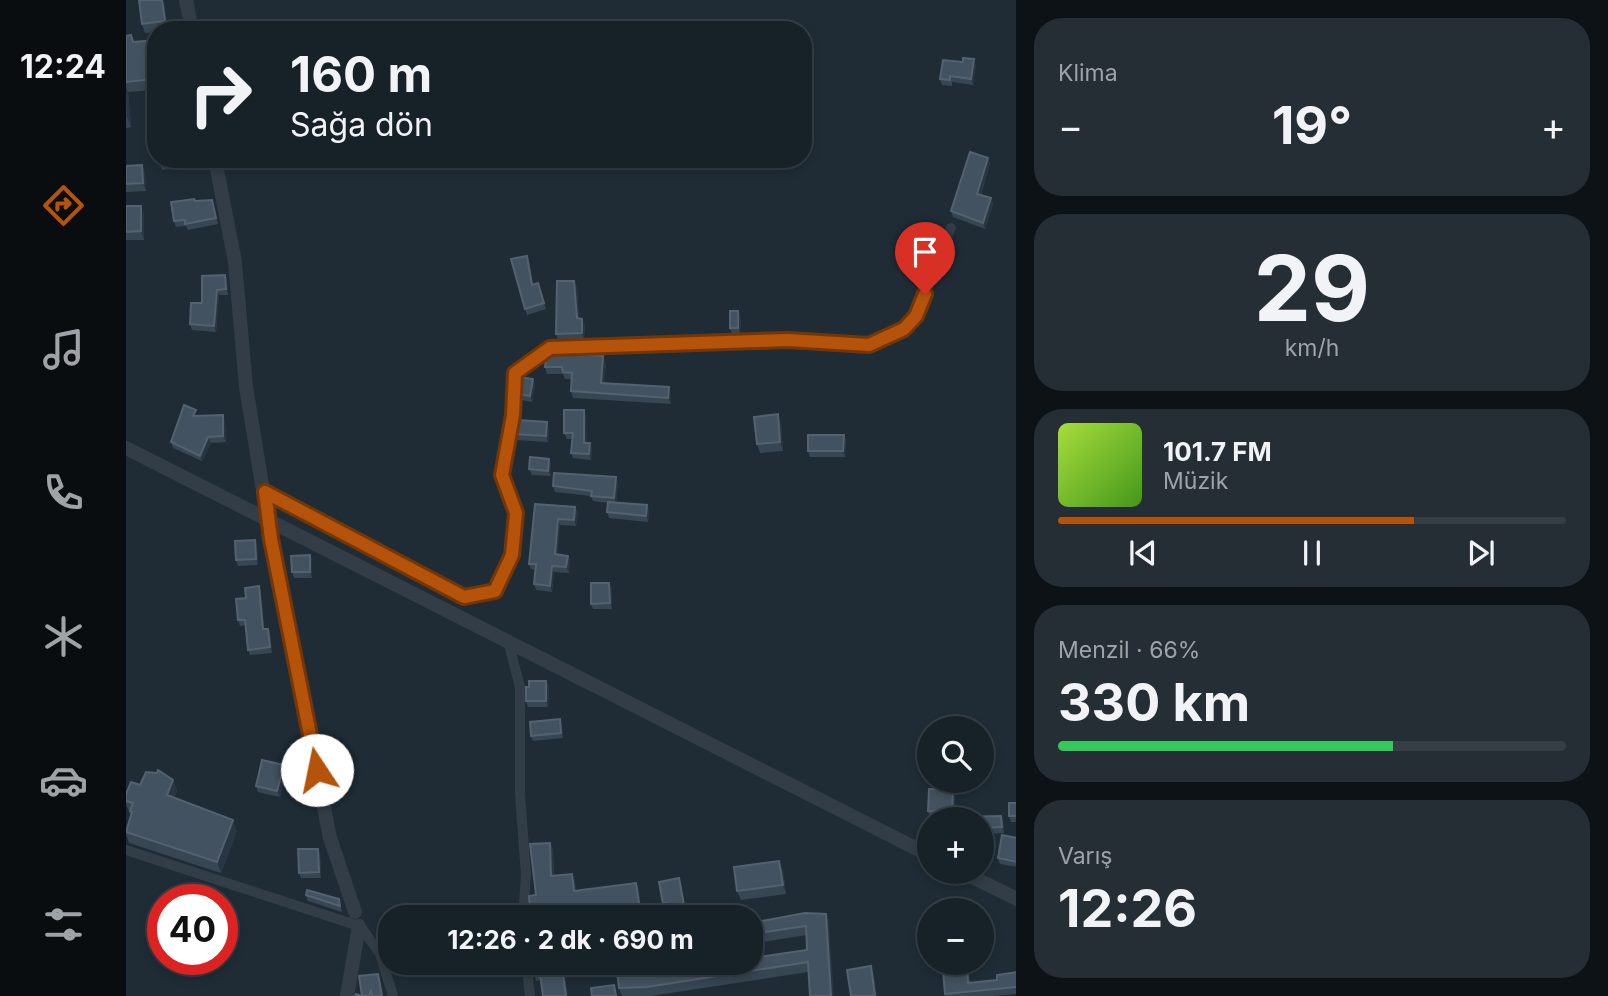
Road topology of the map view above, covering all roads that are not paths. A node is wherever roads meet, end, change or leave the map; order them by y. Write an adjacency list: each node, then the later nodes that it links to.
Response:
1 (186, 0): 2 (street)
2 (190, 21)
3 (217, 168): 6 (street)
4 (951, 228): 6 (street)
5 (126, 448): 7 (street)
6 (265, 492): 7 (street)
7 (268, 519): 8 (street); 14 (street)
8 (508, 641): 9 (street); 13 (street)
9 (917, 849)
10 (126, 850): 14 (street)
11 (986, 884): 12 (street)
12 (1016, 899)
13 (524, 905)
14 (357, 919): 16 (street); 17 (street)
15 (528, 975): 18 (street)
16 (347, 996)
17 (393, 996)
18 (530, 996)

